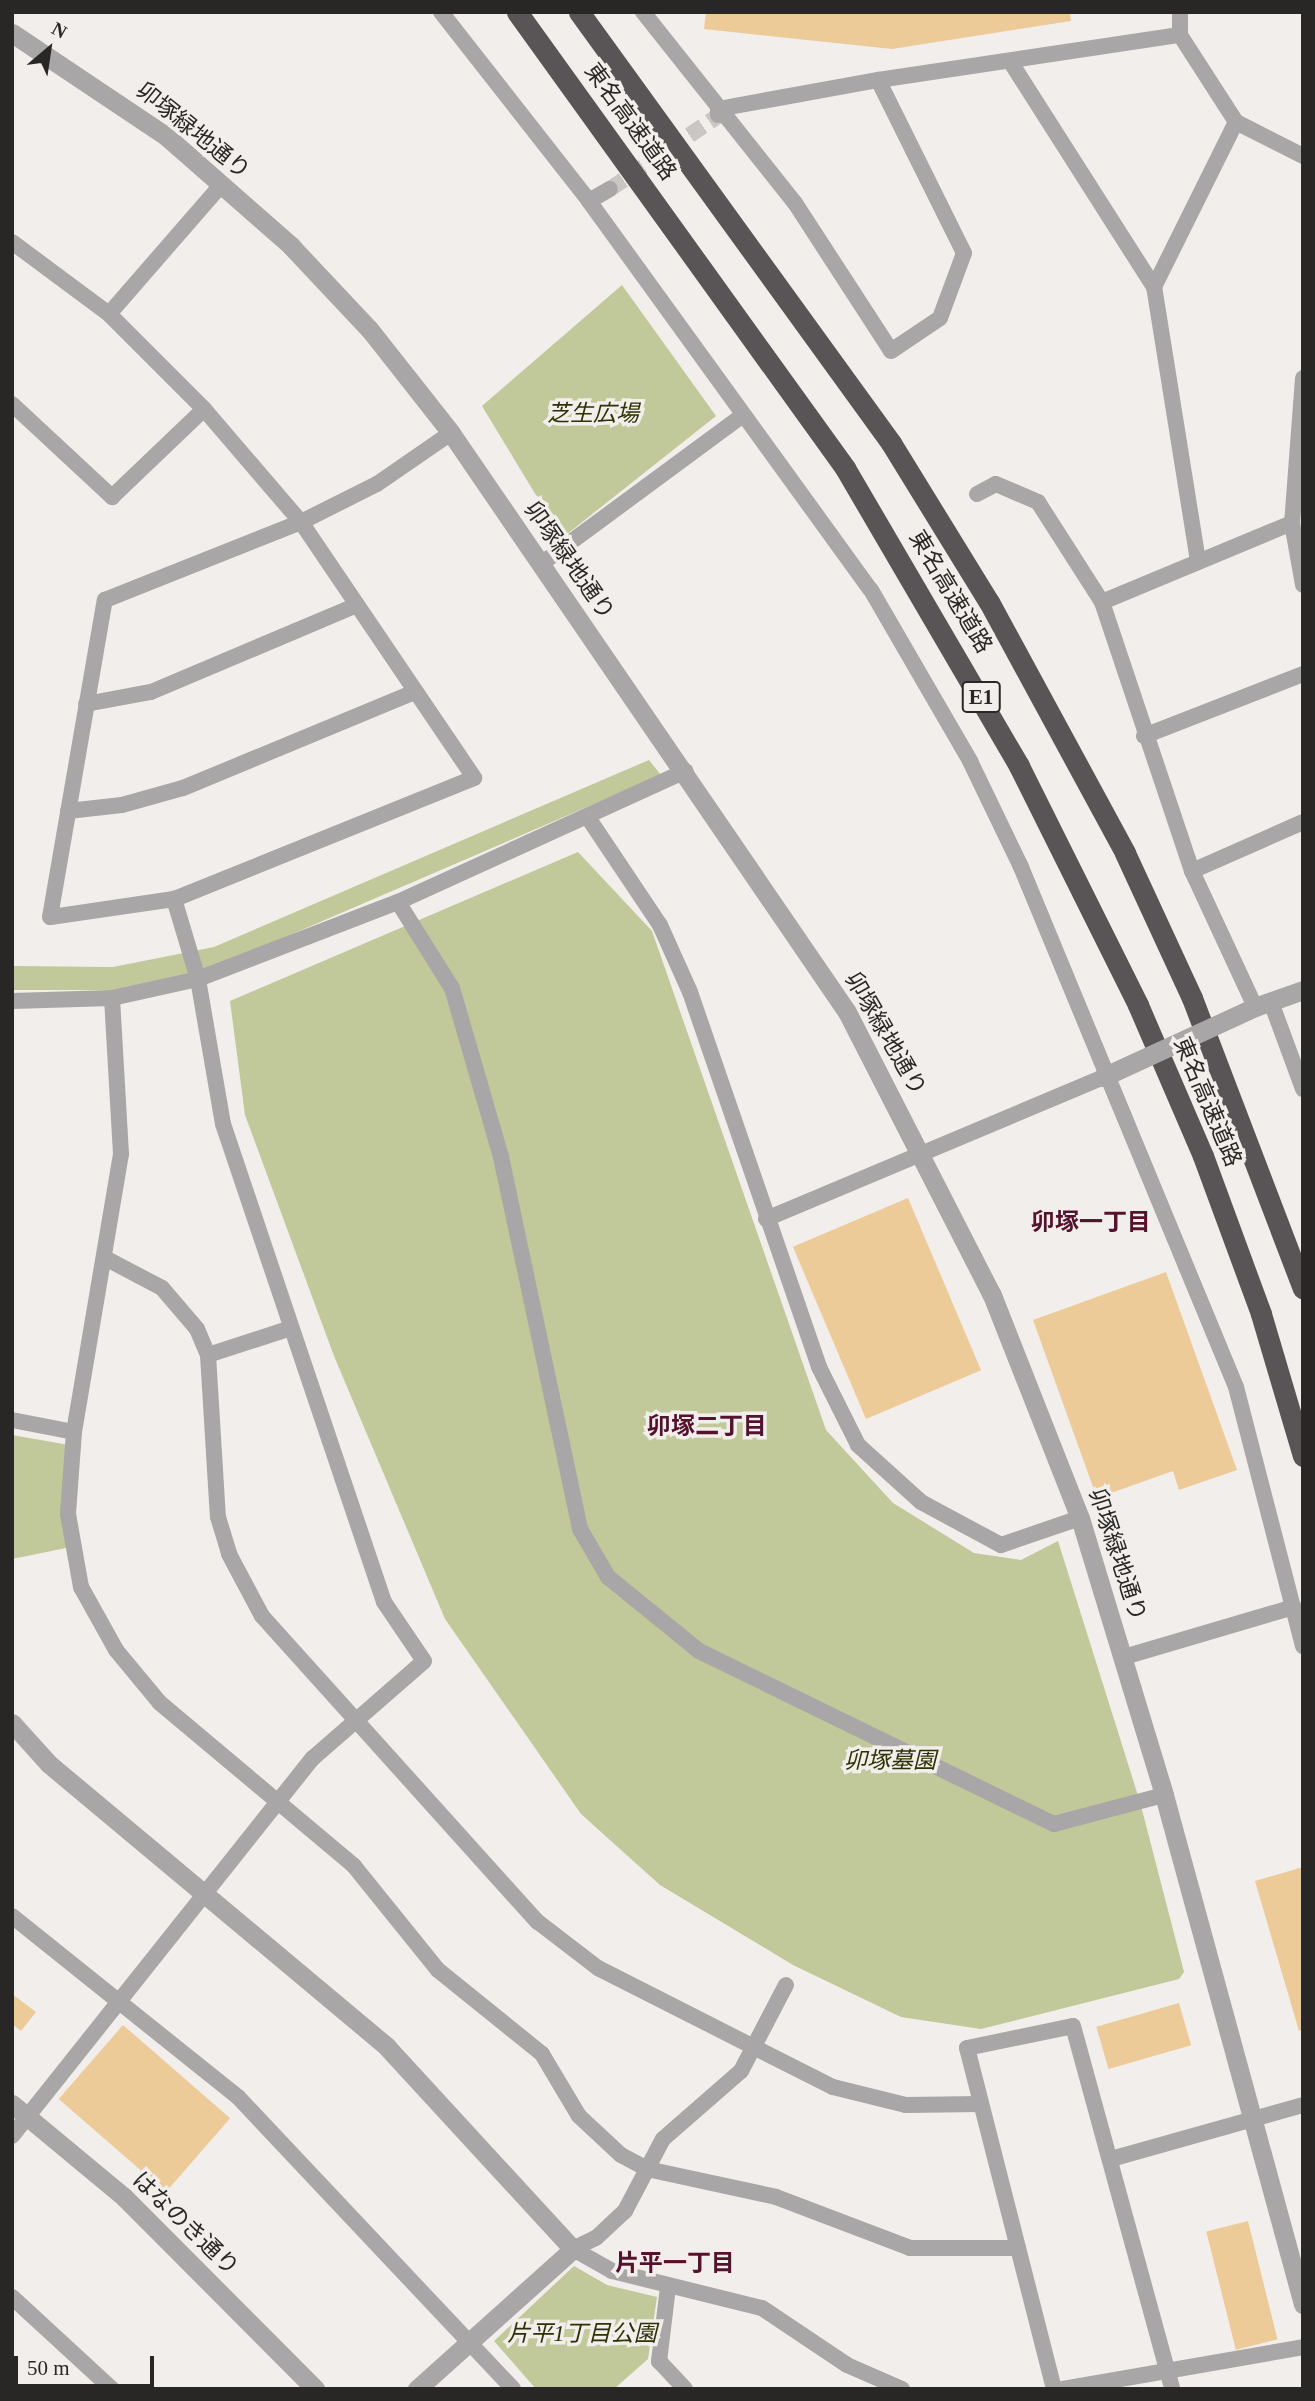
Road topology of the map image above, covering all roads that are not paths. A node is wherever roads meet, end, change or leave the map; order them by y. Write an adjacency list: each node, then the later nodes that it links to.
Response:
1 (441, 12): 15 (street)
2 (517, 12): 58 (highway, 東名高速道路 / E1)
3 (579, 12): 53 (highway, 東名高速道路 / E1)
4 (643, 12): 10 (street)
5 (1180, 12): 7 (street)
6 (12, 33): 13 (street, 卯塚緑地通り)
7 (1180, 35): 8 (street); 11 (street)
8 (1010, 61): 9 (street); 17 (street)
9 (878, 80): 10 (street); 10 (street)
10 (718, 112)
11 (1236, 122): 12 (street); 17 (street)
12 (1303, 156)
13 (222, 184): 18 (street); 23 (street, 卯塚緑地通り)
14 (610, 189): 15 (street)
15 (589, 201): 22 (street)
16 (12, 242): 18 (street)
17 (1154, 287): 27 (street)
18 (109, 314): 21 (street)
19 (1303, 377): 26 (street)
20 (12, 404): 21 (street)
21 (204, 409): 25 (street)
22 (742, 416): 28 (street); 48 (street)
23 (451, 433): 25 (street); 28 (street, 卯塚緑地通り)
24 (977, 494): 30 (street)
25 (301, 522): 31 (street); 34 (street)
26 (1292, 523): 27 (street); 29 (street)
27 (1198, 561): 30 (street)
28 (541, 564): 36 (street, 卯塚緑地通り)
29 (1303, 585)
30 (1102, 602): 35 (street)
31 (355, 606): 33 (street); 34 (street)
32 (1303, 674): 35 (street)
33 (415, 692): 37 (street); 41 (street)
34 (86, 704): 37 (street)
35 (1144, 736): 40 (street)
36 (686, 771): 38 (street); 50 (street, 卯塚緑地通り)
37 (68, 811): 41 (street)
38 (589, 819): 42 (street); 51 (street)
39 (1303, 822): 40 (street)
40 (1192, 872): 47 (street)
41 (174, 899): 43 (street)
42 (398, 902): 43 (street); 65 (street)
43 (198, 979): 45 (street); 54 (street)
44 (1303, 990): 47 (street)
45 (112, 998): 46 (street); 52 (street)
46 (12, 1000)
47 (1263, 1004): 48 (street, bridge); 49 (street)
48 (1103, 1077): 50 (street); 60 (street)
49 (1303, 1089)
50 (924, 1153): 51 (street); 59 (street, 卯塚緑地通り)
51 (766, 1219): 59 (street)
52 (107, 1259): 55 (street); 57 (street)
53 (1303, 1288)
54 (291, 1328): 55 (street); 63 (street)
55 (208, 1355): 63 (street)
56 (12, 1420): 57 (street)
57 (74, 1432): 66 (street)
58 (1303, 1456)
59 (1080, 1518): 62 (street, 卯塚緑地通り)
60 (1294, 1607): 61 (street); 62 (street)
61 (1303, 1647)
62 (1124, 1657): 65 (street, 卯塚緑地通り)
63 (353, 1717): 66 (street); 71 (street)
64 (12, 1723): 67 (street)
65 (1164, 1796): 75 (street, 卯塚緑地通り)
66 (277, 1803): 67 (street); 78 (street)
67 (203, 1894): 70 (street); 80 (street)
68 (12, 1916): 70 (street)
69 (786, 1985): 71 (street)
70 (122, 1999): 74 (street); 84 (street)
71 (754, 2049): 72 (street); 78 (street)
72 (980, 2104): 77 (street); 79 (street)
73 (1303, 2105): 75 (street)
74 (20, 2110): 76 (street); 88 (street, はなのき通り)
75 (1251, 2120): 77 (street); 83 (street, 卯塚緑地通り)
76 (12, 2136)
77 (1111, 2159): 86 (street)
78 (647, 2169): 79 (street); 80 (street)
79 (1018, 2248): 93 (street)
80 (573, 2249): 81 (street); 84 (street)
81 (668, 2287): 91 (street); 92 (street)
82 (12, 2297): 87 (street)
83 (1303, 2304)
84 (469, 2341): 89 (street); 90 (street)
85 (1303, 2347): 86 (street)
86 (1171, 2382): 94 (street)
87 (112, 2389)
88 (315, 2389)
89 (417, 2389)
90 (513, 2389)
91 (685, 2389)
92 (902, 2389)
93 (1054, 2389)
94 (1063, 2389)

